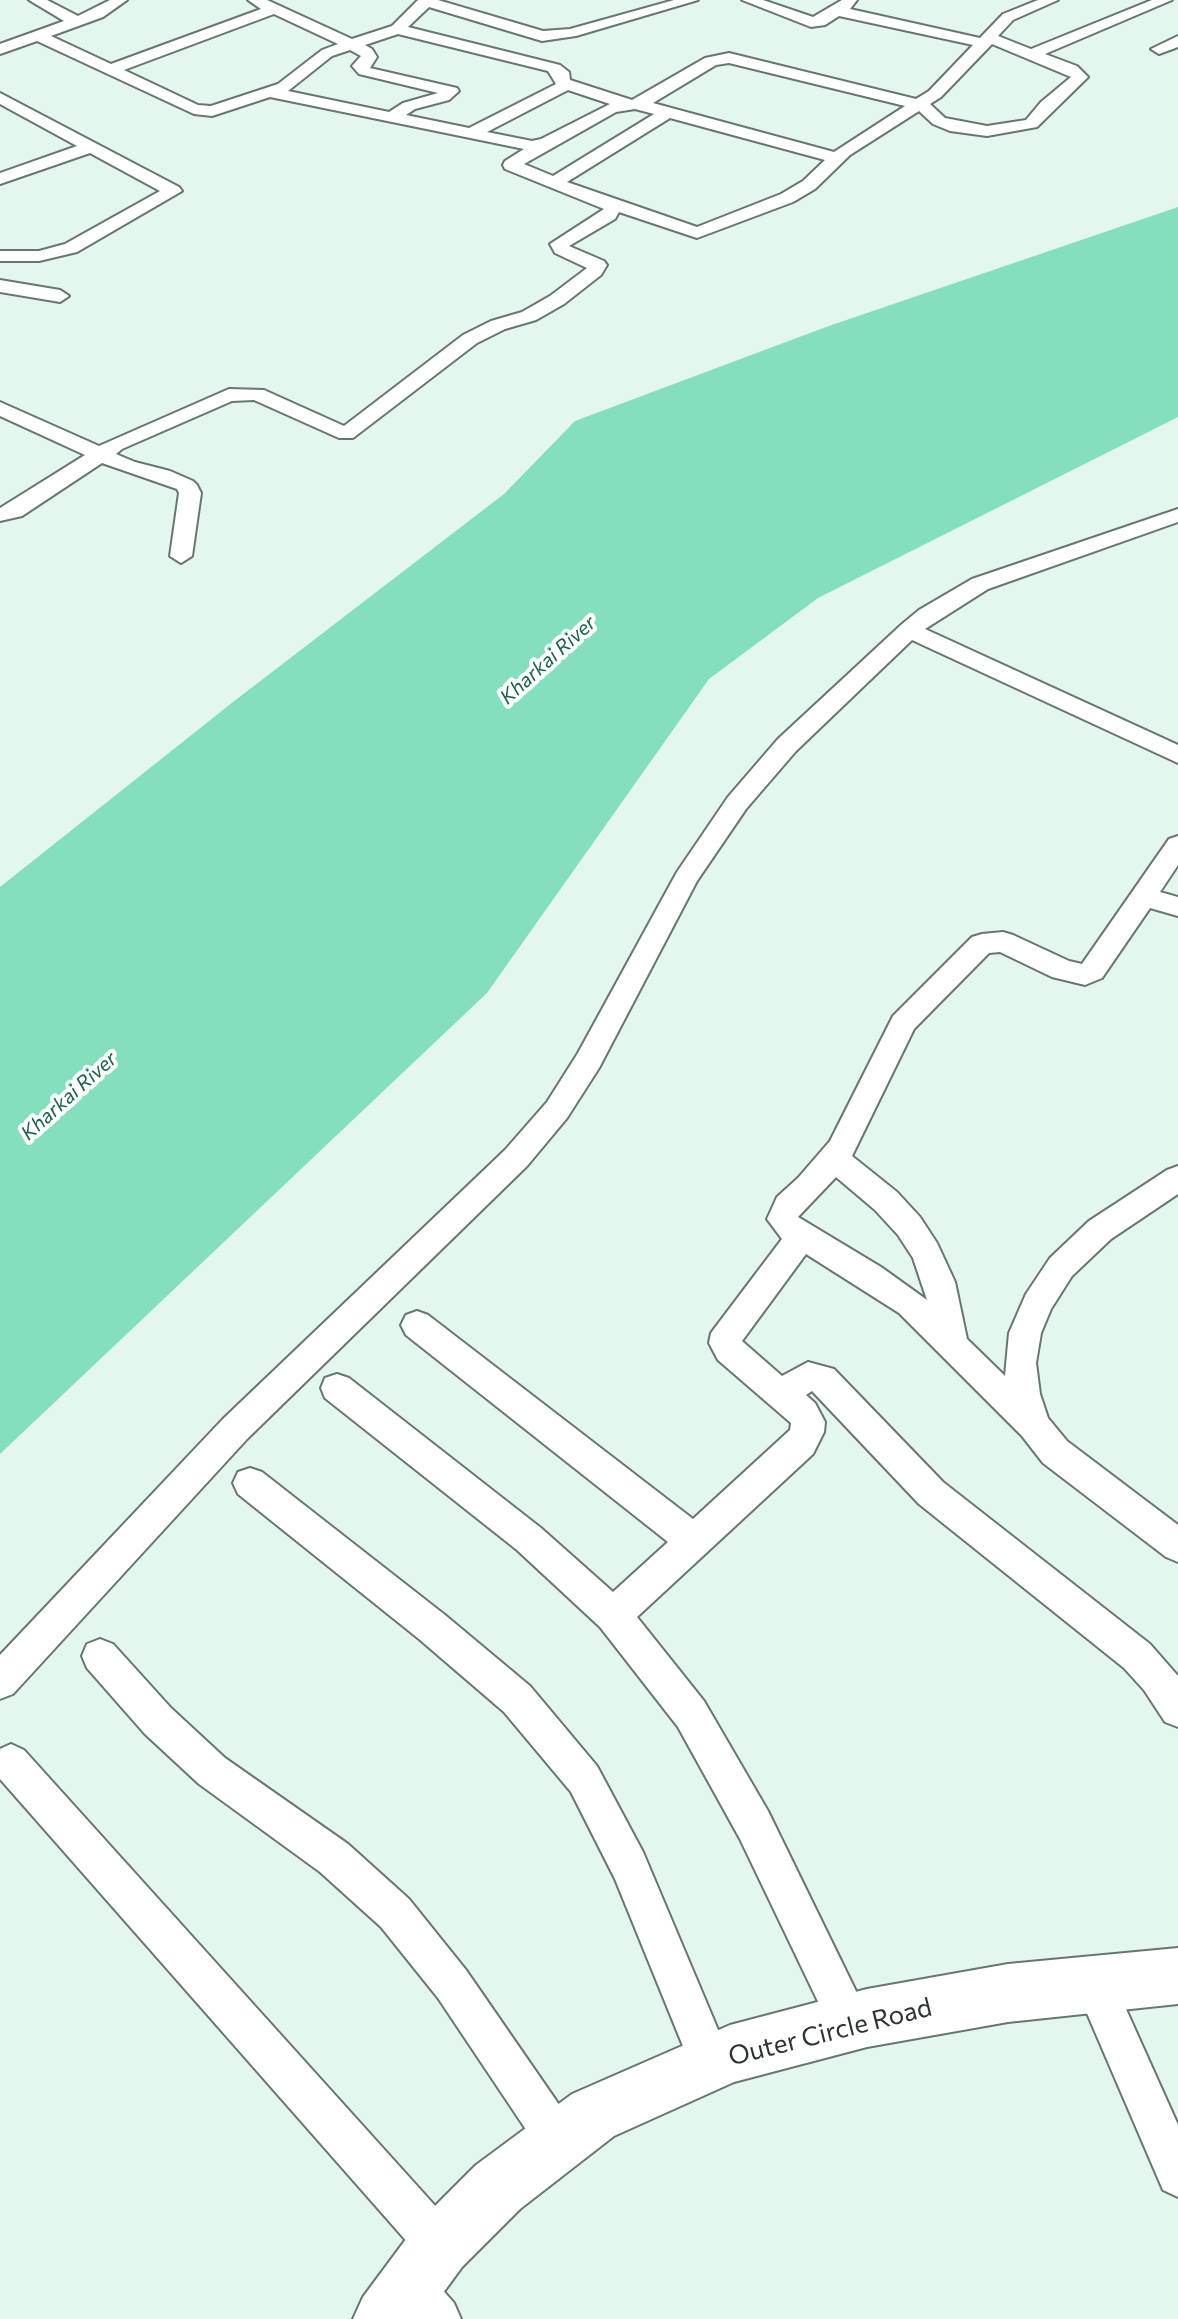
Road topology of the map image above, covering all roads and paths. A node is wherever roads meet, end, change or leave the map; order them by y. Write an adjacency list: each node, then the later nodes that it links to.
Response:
1 (36, 0): 11 (street)
2 (120, 0): 11 (street)
3 (255, 0): 10 (street)
4 (427, 0): 5 (street); 12 (street)
5 (691, 0)
6 (749, 0): 9 (street)
7 (1051, 0): 14 (street)
8 (1165, 0): 19 (street)
9 (845, 4): 14 (street)
10 (274, 9): 16 (street); 20 (street)
11 (78, 22): 13 (street)
12 (397, 29): 16 (street); 21 (street)
13 (38, 36): 17 (street); 20 (street)
14 (986, 41): 19 (street); 25 (street)
15 (1178, 41): 18 (street)
16 (354, 45): 22 (street); 27 (street)
17 (0, 49)
18 (1159, 49)
19 (1031, 54): 25 (street)
20 (110, 70): 22 (street)
21 (567, 84): 24 (street); 28 (street)
22 (270, 92): 27 (street)
23 (0, 98): 30 (street)
24 (633, 104): 25 (street); 26 (street); 29 (street)
25 (921, 105): 31 (street)
26 (669, 112): 31 (street); 33 (street)
27 (391, 118): 28 (street)
28 (470, 134): 29 (street)
29 (546, 143): 33 (street)
30 (91, 147): 32 (street); 35 (street)
31 (835, 157): 34 (street)
32 (0, 179)
33 (555, 182): 34 (street)
34 (609, 203): 39 (street)
35 (0, 256)
36 (0, 286): 37 (street)
37 (60, 296)
38 (0, 408): 39 (street)
39 (100, 454): 40 (street); 42 (street)
40 (0, 515)
41 (1171, 525): 43 (street)
42 (181, 556)
43 (909, 630): 44 (street); 61 (street)
44 (1178, 755)
45 (1178, 845): 46 (street)
46 (1144, 896): 47 (street); 48 (street)
47 (1178, 907)
48 (834, 1158): 50 (street); 52 (street)
49 (1178, 1178): 55 (street)
50 (803, 1235): 52 (street); 54 (street)
51 (417, 1325): 57 (street)
52 (951, 1341): 55 (street)
53 (337, 1388): 59 (street)
54 (782, 1394): 57 (street); 62 (street)
55 (1034, 1426): 58 (street)
56 (250, 1483): 67 (street)
57 (694, 1541): 59 (street)
58 (1178, 1546)
59 (613, 1615): 66 (street)
60 (100, 1656): 68 (street)
61 (0, 1681)
62 (1178, 1709)
63 (11, 1763): 70 (street)
64 (1178, 1976): 65 (main road, Outer Circle Road)
65 (1094, 1983): 66 (main road, Outer Circle Road); 69 (street)
66 (850, 2022): 67 (main road, Outer Circle Road)
67 (711, 2063): 68 (main road, Outer Circle Road)
68 (558, 2140): 70 (main road, Outer Circle Road)
69 (1178, 2175)
70 (418, 2292)

